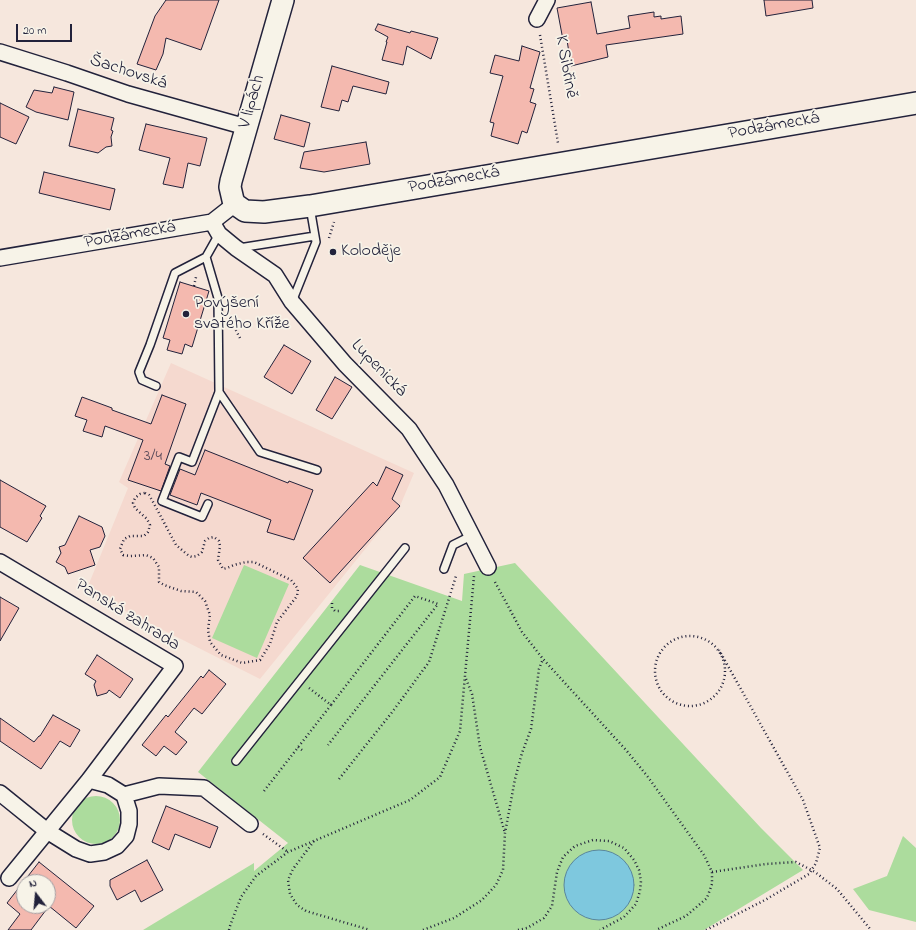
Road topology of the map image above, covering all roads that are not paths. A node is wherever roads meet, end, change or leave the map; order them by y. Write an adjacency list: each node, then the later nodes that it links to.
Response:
1 (283, 0): 6 (street, V lipách)
2 (547, 0): 3 (street, K Sibřině)
3 (537, 19)
4 (0, 52): 6 (street, Šachovská)
5 (916, 103): 8 (street, Podzámecká)
6 (246, 127): 7 (street, V lipách)
7 (235, 204): 8 (street, Podzámecká); 9 (street, Podzámecká)
8 (310, 206): 10 (lane)
9 (215, 228): 11 (street, Lupenická); 12 (lane); 13 (street, Podzámecká)
10 (315, 236): 11 (lane); 14 (lane)
11 (236, 248): 14 (street, Lupenická)
12 (206, 257): 15 (lane); 16 (lane)
13 (0, 258)
14 (292, 302): 19 (street, Lupenická)
15 (156, 386)
16 (219, 392): 17 (lane); 18 (lane)
17 (317, 470)
18 (208, 504)
19 (470, 533): 22 (street, Lupenická); 23 (lane)
20 (405, 548): 24 (lane)
21 (0, 562): 25 (street, Panská zahrada)
22 (488, 567)
23 (444, 569)
24 (236, 761)
25 (89, 780): 27 (street); 29 (street, Panská zahrada)
26 (0, 793): 29 (street)
27 (124, 795): 28 (street); 29 (street)
28 (250, 824)
29 (47, 830): 30 (street, Panská zahrada)
30 (9, 878)

